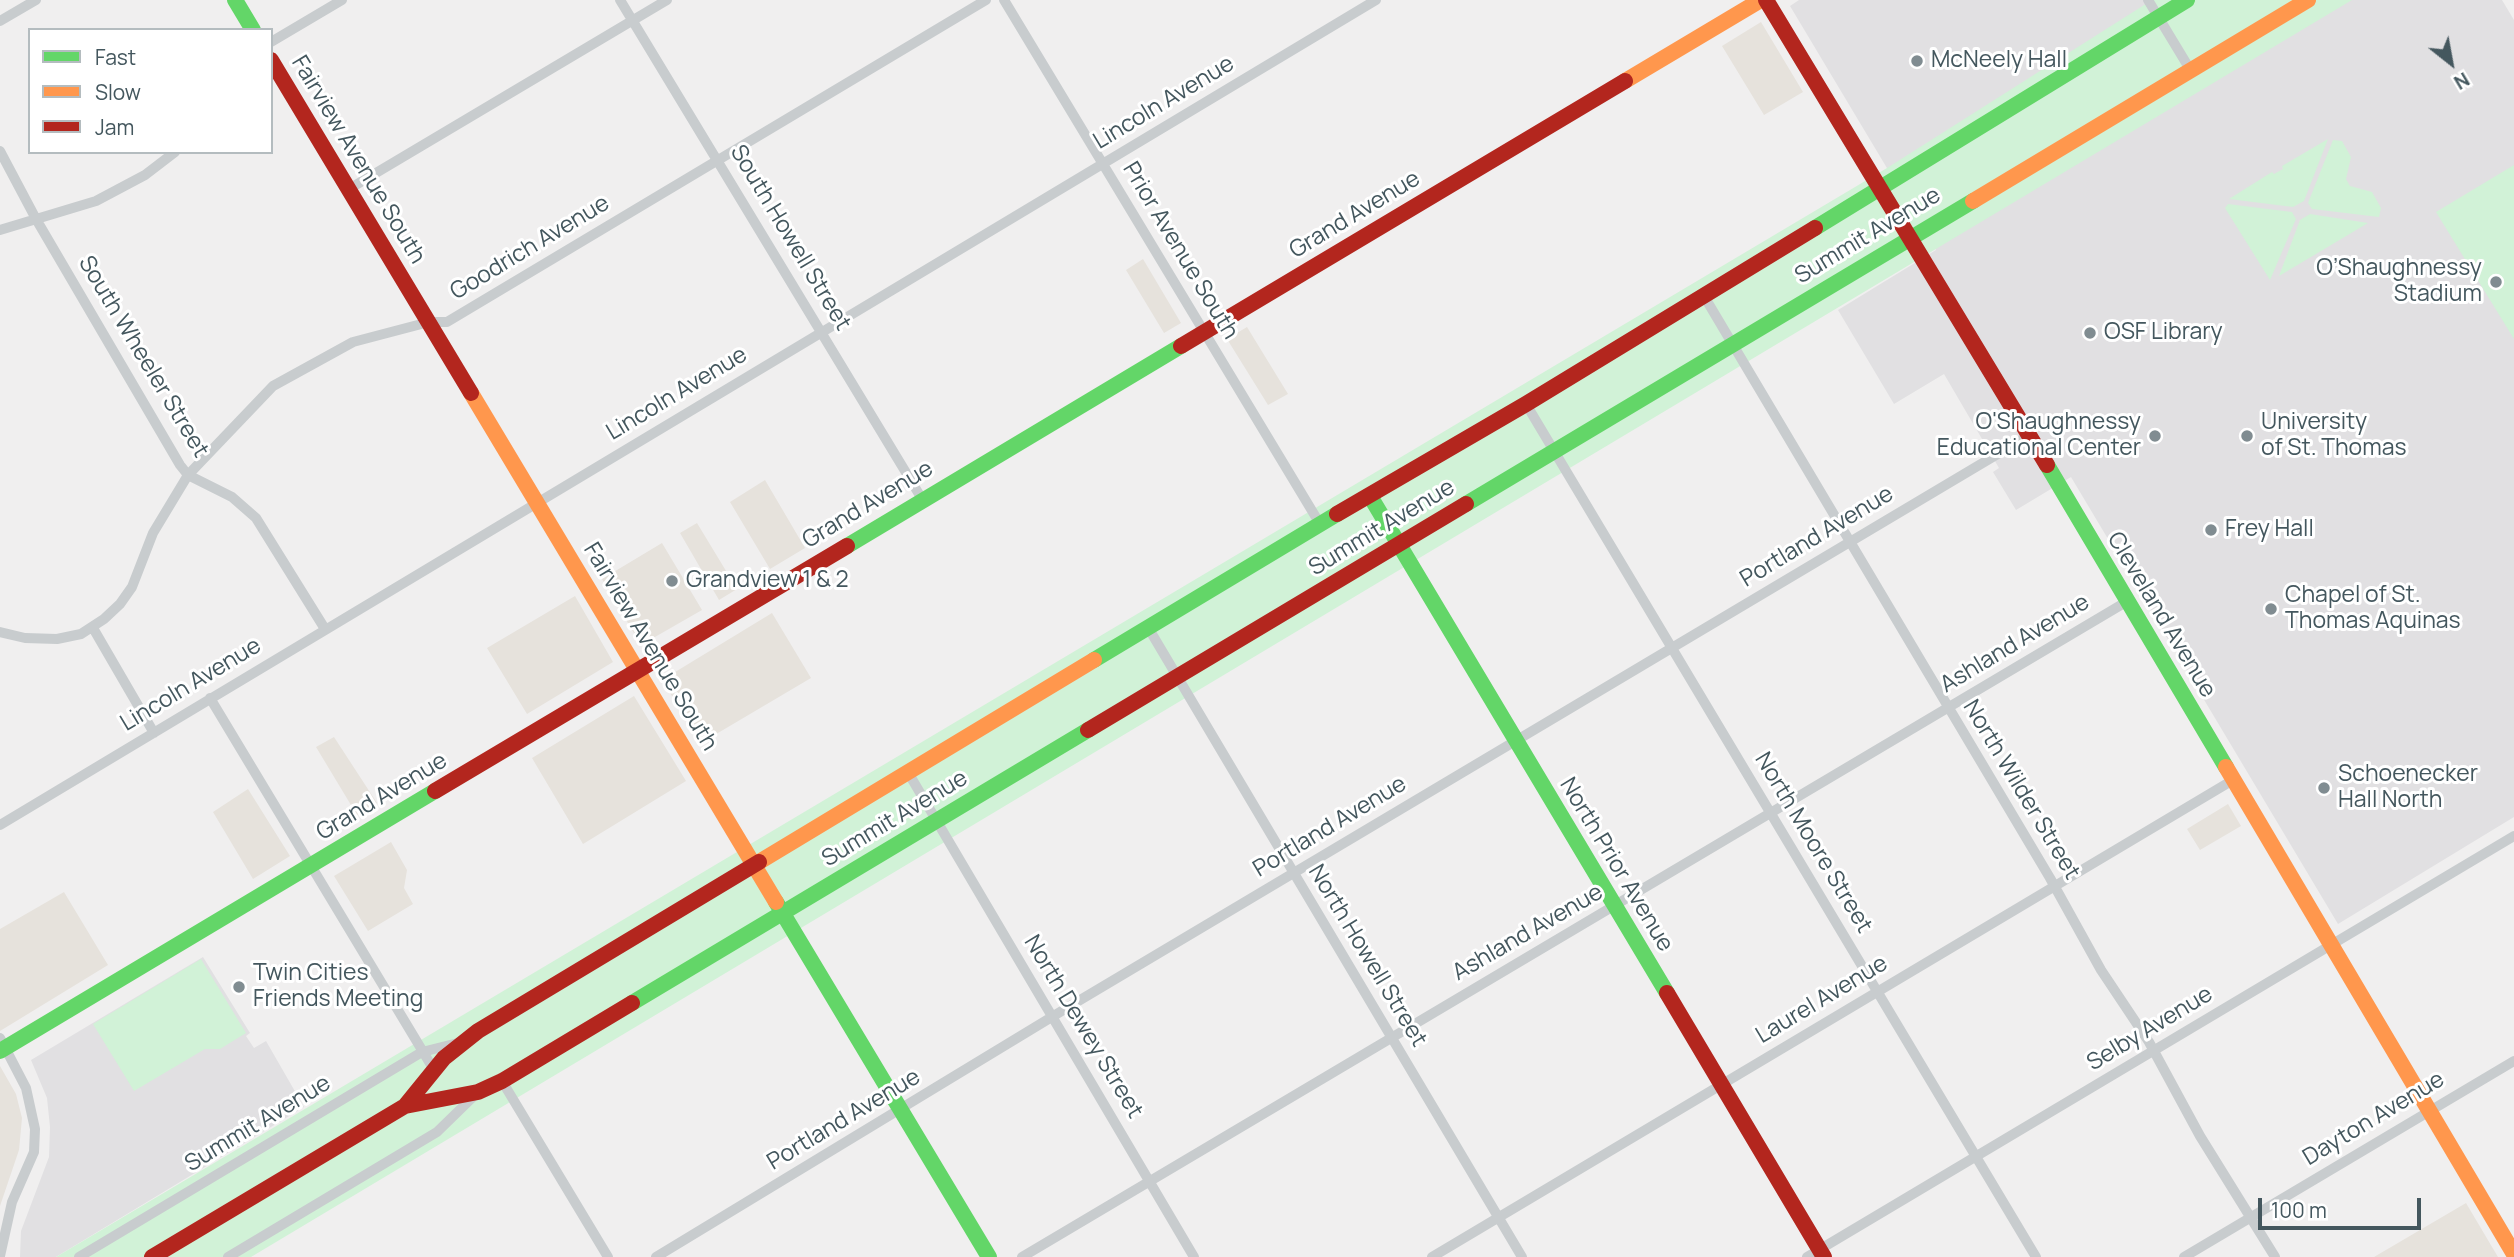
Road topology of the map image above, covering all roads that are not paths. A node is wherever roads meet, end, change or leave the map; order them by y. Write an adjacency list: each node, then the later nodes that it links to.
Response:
1 (36, 0): 15 (street)
2 (235, 0): 17 (street)
3 (342, 0): 18 (street)
4 (620, 0): 16 (street, South Howell Street)
5 (667, 0): 16 (street)
6 (986, 0): 23 (street, Goodrich Avenue)
7 (1004, 0): 24 (street, Prior Avenue South)
8 (1376, 0): 24 (street, Lincoln Avenue)
9 (1761, 0): 33 (street, Grand Avenue)
10 (1766, 0): 26 (street, Cleveland Avenue)
11 (2148, 0): 14 (street)
12 (2186, 0): 14 (street, Summit Avenue)
13 (2308, 0): 20 (street, Summit Avenue)
14 (2158, 17): 20 (street); 26 (street, Summit Avenue)
15 (0, 21)
16 (633, 21): 23 (street, South Howell Street); 25 (street)
17 (252, 28)
18 (273, 41)
19 (273, 63): 25 (street, Fairview Avenue South)
20 (2190, 71): 29 (street, Summit Avenue)
21 (0, 150): 27 (street, South Wheeler Street)
22 (172, 154): 27 (street)
23 (718, 160): 31 (street, Goodrich Avenue); 32 (street, South Howell Street)
24 (1104, 164): 32 (street, Lincoln Avenue); 33 (street, Prior Avenue South)
25 (349, 189): 31 (street, Fairview Avenue South)
26 (1880, 189): 29 (street, Cleveland Avenue); 30 (street, Summit Avenue)
27 (36, 219): 28 (street); 38 (street, South Wheeler Street)
28 (0, 230)
29 (1909, 237): 34 (street, Summit Avenue); 36 (street, Cleveland Avenue)
30 (1704, 296): 34 (street, North Wilder Street); 35 (street, Summit Avenue)
31 (429, 322): 38 (street, Goodrich Avenue); 41 (street, Fairview Avenue South)
32 (823, 332): 40 (street, South Howell Street); 41 (street, Lincoln Avenue)
33 (1204, 332): 40 (street, Grand Avenue); 42 (street, Prior Avenue South)
34 (1733, 343): 37 (street, Summit Avenue); 43 (street, North Wilder Street)
35 (1527, 404): 37 (street, North Moore Street); 39 (street, Summit Avenue)
36 (2028, 436): 43 (street, Portland Avenue); 45 (street, Cleveland Avenue)
37 (1555, 450): 44 (street, Summit Avenue); 50 (street, North Moore Street)
38 (188, 475): 46 (street, Goodrich Avenue); 47 (street, South Wheeler Street)
39 (1370, 496): 42 (street, Summit Avenue); 44 (street, North Prior Avenue)
40 (922, 499): 51 (street, Grand Avenue)
41 (536, 502): 47 (street, Lincoln Avenue); 51 (street, Fairview Avenue South)
42 (1320, 524): 48 (street, Summit Avenue)
43 (1850, 542): 50 (street, Portland Avenue); 54 (street, North Wilder Street)
44 (1399, 544): 52 (street, Summit Avenue); 56 (street, North Prior Avenue)
45 (2126, 602): 54 (street, Ashland Avenue); 58 (street, Cleveland Avenue)
46 (93, 628): 49 (street); 55 (street)
47 (325, 629): 53 (street, Lincoln Avenue)
48 (1149, 629): 52 (street); 57 (street, Summit Avenue)
49 (0, 632)
50 (1671, 648): 56 (street, Portland Avenue); 59 (street, North Moore Street)
51 (637, 669): 63 (street, Fairview Avenue South); 64 (street, Grand Avenue)
52 (1177, 676): 60 (street, Summit Avenue); 65 (street, North Howell Street)
53 (210, 698): 55 (street, Lincoln Avenue); 64 (street)
54 (1948, 708): 59 (street, Ashland Avenue); 66 (street, North Wilder Street)
55 (154, 733): 61 (street, Lincoln Avenue)
56 (1516, 741): 65 (street, Portland Avenue); 67 (street, North Prior Avenue)
57 (909, 774): 60 (street, North Dewey Street); 63 (street, Summit Avenue)
58 (2233, 780): 66 (street, Laurel Avenue); 69 (street, Cleveland Avenue)
59 (1770, 813): 67 (street, Ashland Avenue); 70 (street, North Moore Street)
60 (936, 819): 68 (street, Summit Avenue); 71 (street, North Dewey Street)
61 (0, 825)
62 (2514, 836): 69 (street, Selby Avenue)
63 (753, 863): 68 (street, Fairview Avenue South); 73 (street, Summit Avenue)
64 (311, 866): 74 (street, Grand Avenue); 76 (street)
65 (1294, 873): 71 (street, Portland Avenue); 72 (street, North Howell Street)
66 (2055, 886): 70 (street, Laurel Avenue); 75 (street, North Wilder Street)
67 (1614, 907): 72 (street, Ashland Avenue); 80 (street, North Prior Avenue)
68 (783, 914): 79 (street, Summit Avenue); 83 (street, Fairview Avenue South)
69 (2332, 944): 75 (street, Selby Avenue); 84 (street, Cleveland Avenue)
70 (1877, 992): 80 (street, Laurel Avenue); 85 (street, North Moore Street)
71 (1053, 1017): 83 (street, Portland Avenue); 86 (street, North Dewey Street)
72 (1391, 1038): 86 (street, Ashland Avenue); 87 (street, North Howell Street)
73 (464, 1042): 76 (street, Summit Avenue); 78 (street, Summit Avenue)
74 (2, 1046): 91 (street)
75 (2154, 1051): 85 (street, Selby Avenue); 88 (street, North Wilder Street)
76 (422, 1052): 78 (street); 93 (street, Summit Avenue)
77 (2514, 1060): 84 (street, Dayton Avenue)
78 (433, 1070): 82 (street, Summit Avenue)
79 (502, 1081): 81 (street, Summit Avenue); 95 (street)
80 (1720, 1084): 87 (street, Laurel Avenue); 90 (street, North Prior Avenue)
81 (478, 1092): 82 (street, Summit Avenue); 92 (street, Summit Avenue)
82 (405, 1106): 94 (street, Summit Avenue)
83 (902, 1110): 96 (street, Portland Avenue); 97 (street, Fairview Avenue South)
84 (2430, 1111): 88 (street, Dayton Avenue); 89 (street, Cleveland Avenue)
85 (1976, 1156): 90 (street, Selby Avenue); 102 (street, North Moore Street)
86 (1150, 1181): 98 (street, Ashland Avenue); 99 (street, North Dewey Street)
87 (1498, 1217): 100 (street, Laurel Avenue); 101 (street, North Howell Street)
88 (2252, 1217): 103 (street, Dayton Avenue); 104 (street, North Wilder Street)
89 (2514, 1254)
90 (1817, 1255)
91 (0, 1256)
92 (232, 1256)
93 (79, 1257)
94 (152, 1257)
95 (608, 1257)
96 (656, 1257)
97 (989, 1257)
98 (1022, 1257)
99 (1194, 1257)
100 (1432, 1257)
101 (1522, 1257)
102 (2036, 1257)
103 (2184, 1257)
104 (2275, 1257)

